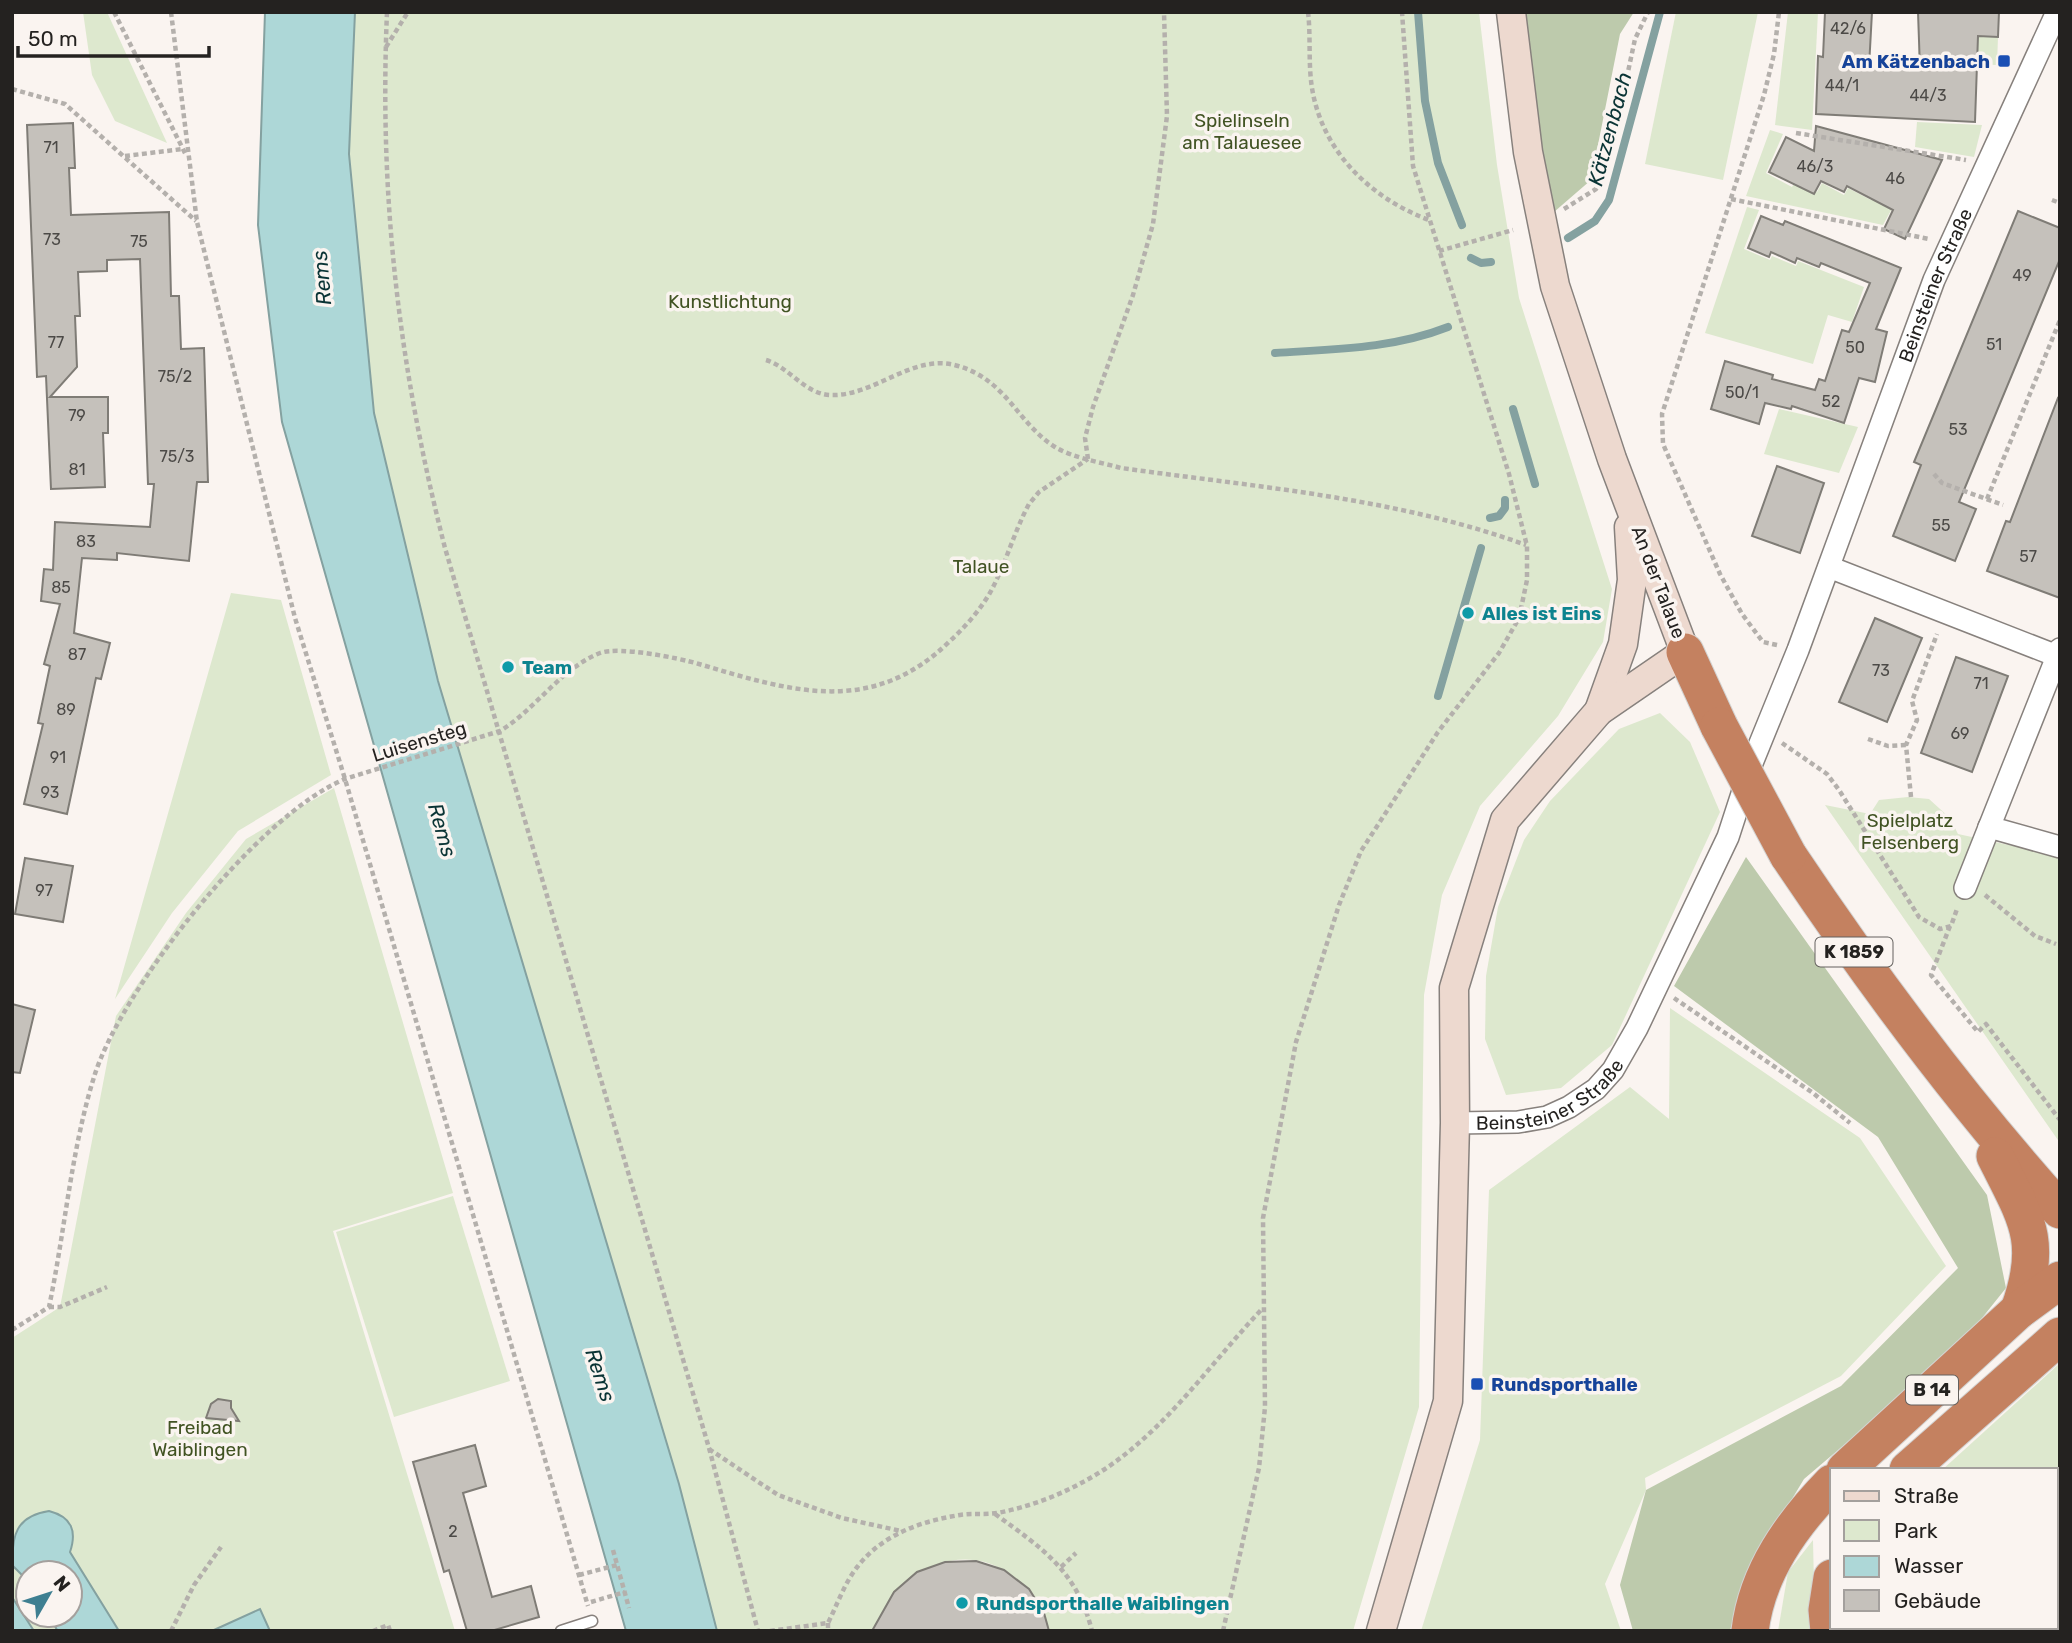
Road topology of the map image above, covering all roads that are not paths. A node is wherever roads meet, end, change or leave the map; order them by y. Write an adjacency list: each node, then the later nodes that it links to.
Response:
1 (1511, 12): 3 (street, An der Talaue / K 1859)
2 (2057, 12): 4 (street, Beinsteiner Straße)
3 (1627, 499): 5 (street, An der Talaue / K 1859); 7 (street)
4 (1829, 566): 6 (street); 12 (street, Beinsteiner Straße)
5 (1685, 652): 7 (street, An der Talaue); 11 (highway, K 1859, bridge)
6 (2059, 653): 8 (street)
7 (1599, 711): 12 (street, An der Talaue)
8 (1989, 827): 9 (street); 10 (street)
9 (2060, 847)
10 (1965, 888)
11 (1968, 1102): 13 (highway, K 1859); 15 (highway)
12 (1455, 1123): 23 (street, Beinsteiner Straße)
13 (2060, 1210)
14 (2060, 1280): 15 (highway, B 14)
15 (2019, 1310): 17 (highway, B 14)
16 (2060, 1336): 18 (highway, B 14)
17 (1847, 1468)
18 (1910, 1468)
19 (1830, 1485): 24 (highway)
20 (1830, 1591): 25 (highway)
21 (592, 1621): 22 (lane)
22 (561, 1631)
23 (1381, 1631)
24 (1750, 1631)
25 (1829, 1631)

